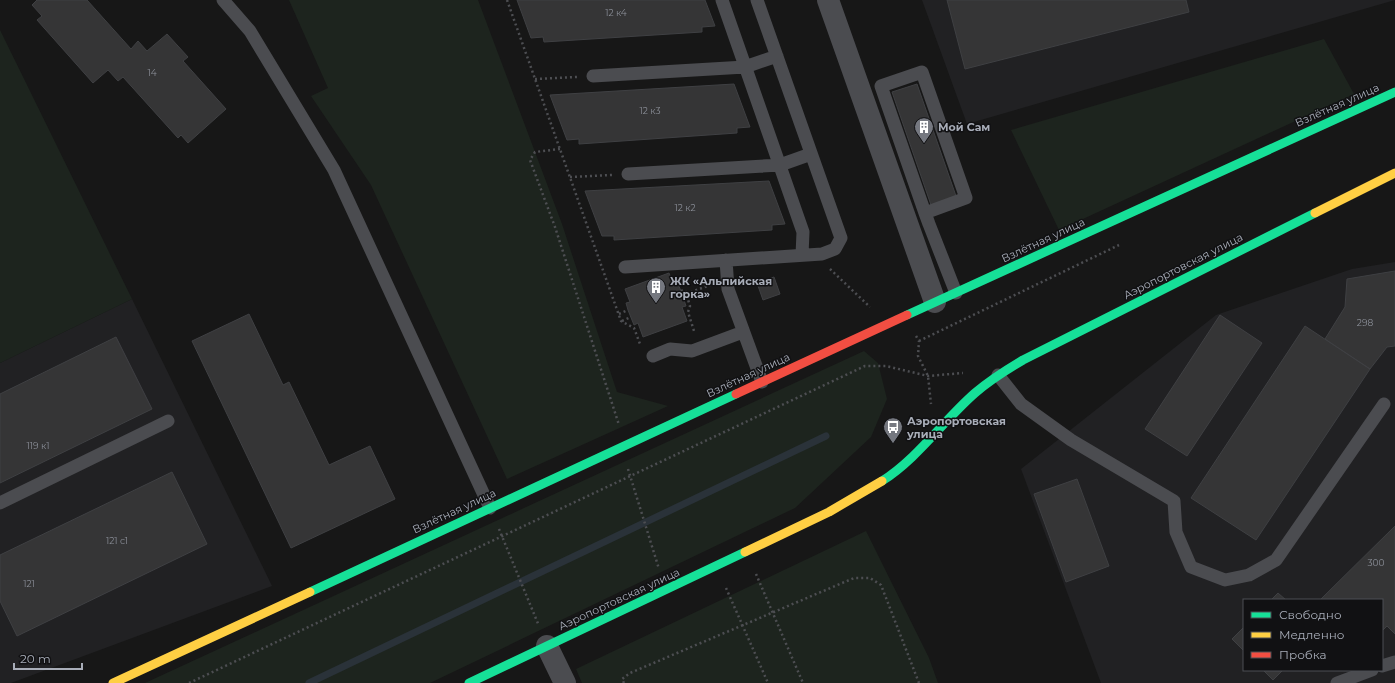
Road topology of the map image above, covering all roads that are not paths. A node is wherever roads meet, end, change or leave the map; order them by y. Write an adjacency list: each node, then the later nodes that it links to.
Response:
1 (223, 0): 26 (lane)
2 (722, 0): 6 (lane)
3 (757, 0): 5 (lane)
4 (828, 0): 18 (street)
5 (777, 56): 6 (lane); 9 (lane)
6 (745, 67): 7 (lane); 10 (lane)
7 (593, 76)
8 (1395, 92): 17 (street, Взлётная улица)
9 (812, 154): 10 (lane); 14 (lane)
10 (780, 165): 12 (lane); 14 (lane)
11 (1395, 173): 21 (street, Аэропортовская улица)
12 (628, 174)
13 (925, 213): 13 (lane); 17 (lane)
14 (808, 254): 15 (lane)
15 (726, 260): 16 (lane); 19 (lane)
16 (625, 267)
17 (956, 293): 18 (street, Взлётная улица)
18 (935, 302): 22 (street, Взлётная улица)
19 (743, 332): 20 (lane); 22 (lane)
20 (653, 356)
21 (998, 375): 23 (lane); 27 (street, Аэропортовская улица)
22 (762, 382): 26 (street, Взлётная улица)
23 (1384, 404)
24 (168, 421): 25 (lane)
25 (0, 503)
26 (490, 508): 31 (street, Взлётная улица)
27 (547, 646): 32 (street, Аэропортовская улица); 33 (street)
28 (1395, 662): 29 (lane)
29 (1383, 666)
30 (1369, 671): 34 (lane)
31 (113, 683)
32 (469, 683)
33 (565, 683)
34 (1337, 683)

